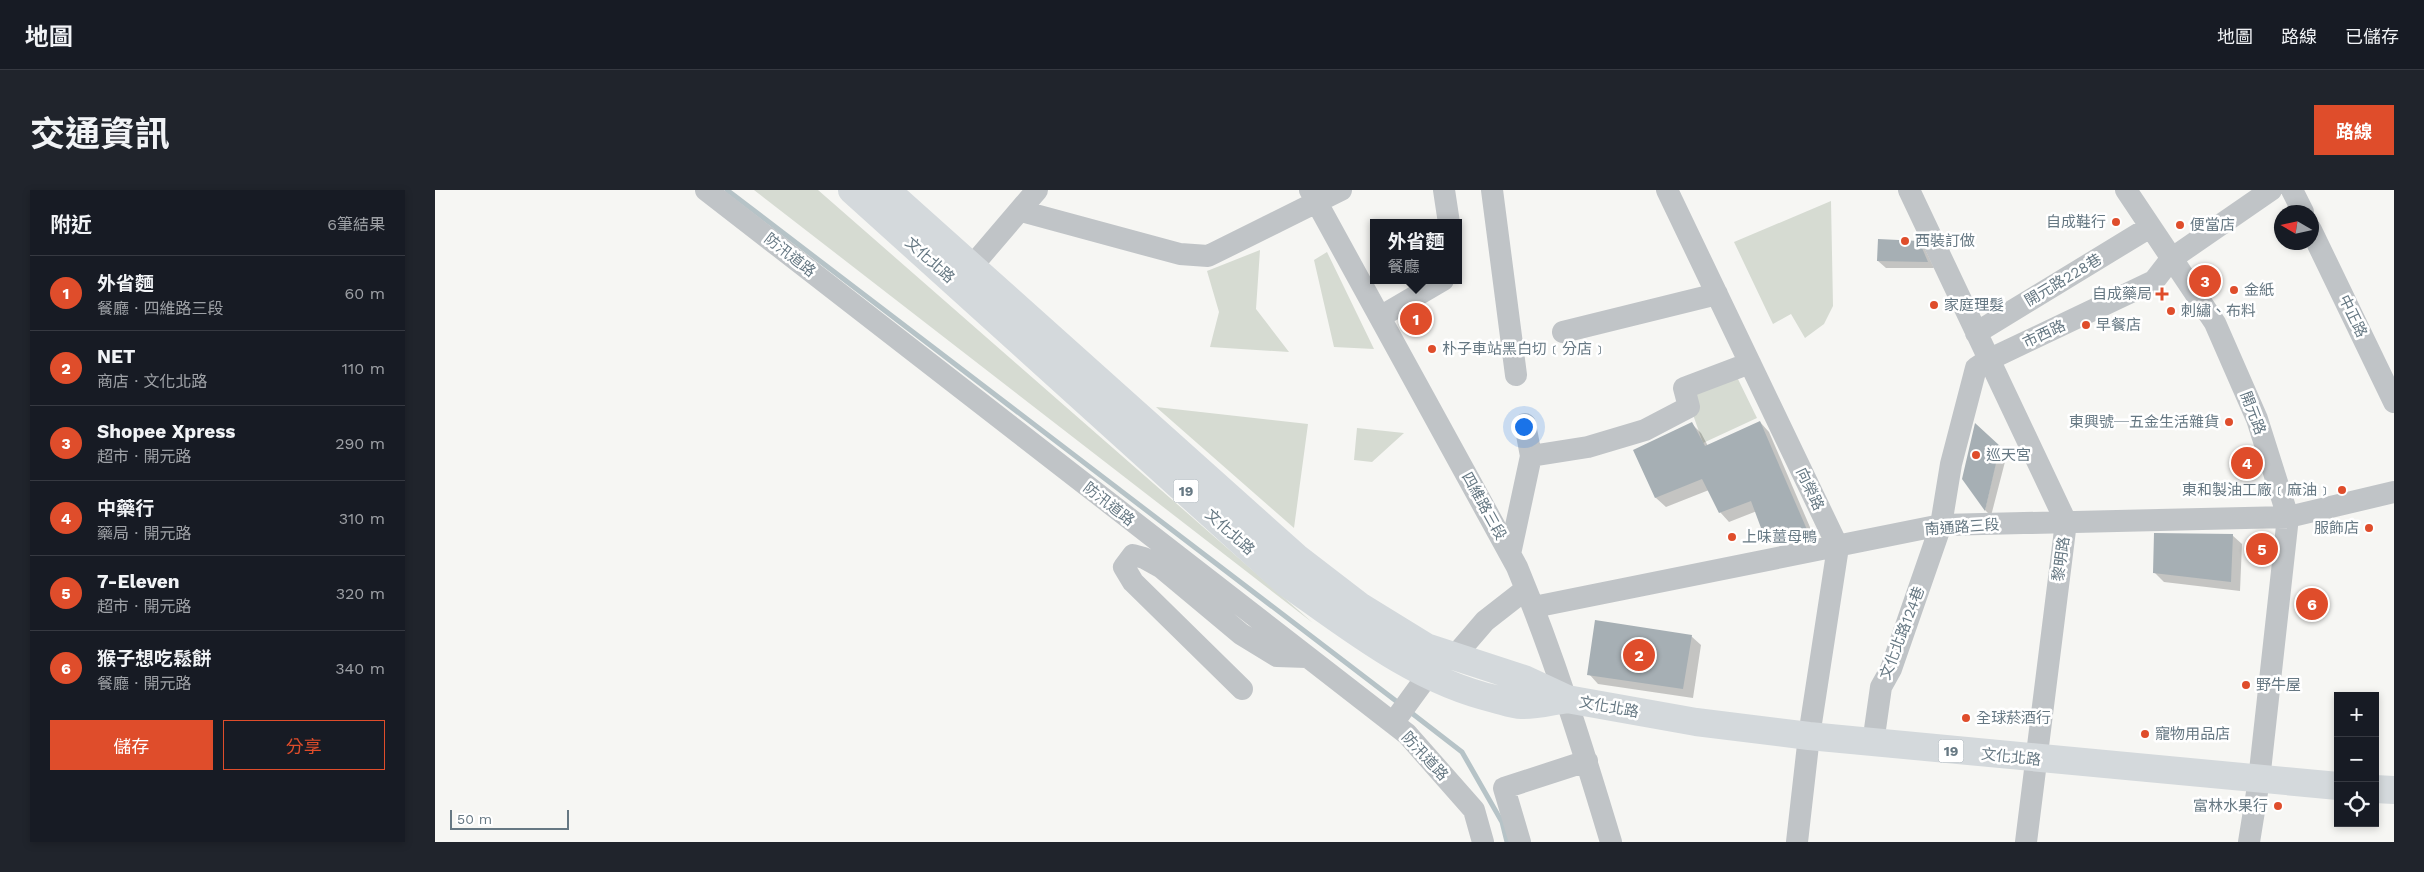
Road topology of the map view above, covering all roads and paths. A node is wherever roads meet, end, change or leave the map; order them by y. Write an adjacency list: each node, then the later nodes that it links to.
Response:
1 (706, 190): 39 (street, 防汛道路)
2 (852, 190): 20 (main road, 文化北路 / 19)
3 (886, 190): 20 (main road, 文化北路 / 19)
4 (1037, 190): 15 (street)
5 (1341, 190): 13 (street)
6 (1443, 190): 16 (street)
7 (1492, 190): 28 (street)
8 (1667, 190): 22 (street, 向榮路)
9 (1909, 190): 25 (street, 黎明路)
10 (2126, 190): 17 (street, 開元路)
11 (2271, 190): 19 (street, 市西路)
12 (2293, 190): 14 (street)
13 (1313, 196): 15 (street); 23 (street, 四維路三段)
14 (2300, 205)
15 (1021, 211): 20 (street)
16 (1448, 219)
17 (2150, 226): 19 (street, 開元路); 25 (street, 開元路228巷)
18 (2319, 247): 29 (street, 中正路)
19 (2171, 259): 26 (street, 市西路); 33 (street, 開元路)
20 (964, 275): 40 (main road, 文化北路 / 19); 41 (main road, 文化北路 / 19)
21 (1436, 284): 23 (street)
22 (1717, 294): 24 (street); 27 (street, 向榮路)
23 (1380, 317): 37 (street, 四維路三段)
24 (1563, 332)
25 (1975, 333): 26 (street, 黎明路)
26 (1988, 360): 34 (street, 黎明路); 35 (street, 文化北路124巷)
27 (1750, 362): 31 (street); 36 (street, 向榮路)
28 (1516, 375)
29 (2394, 402)
30 (1525, 424): 31 (street)
31 (1531, 456): 37 (street)
32 (2394, 492): 33 (street, 南通路三段)
33 (2288, 517): 34 (street, 南通路三段); 49 (street, 開元路)
34 (2066, 522): 35 (street, 南通路三段); 47 (street, 黎明路)
35 (1941, 525): 36 (street, 南通路三段); 46 (street, 文化北路124巷)
36 (1838, 547): 38 (street, 南通路三段); 45 (street)
37 (1511, 554): 38 (street, 四維路三段)
38 (1531, 598): 40 (street); 43 (street, 四維路三段)
39 (1307, 657): 42 (street); 44 (street, 防汛道路)
40 (1454, 657): 43 (main road, 文化北路 / 19)
41 (1428, 675): 43 (main road, 文化北路 / 19); 44 (street)
42 (1243, 689)
43 (1567, 699): 45 (main road, 文化北路 / 19); 48 (street, 四維路三段)
44 (1393, 723): 53 (street, 防汛道路)
45 (1809, 736): 46 (main road, 文化北路 / 19); 56 (street)
46 (1873, 743): 47 (main road, 文化北路 / 19)
47 (2035, 759): 49 (main road, 文化北路 / 19); 57 (street, 黎明路)
48 (1587, 761): 54 (street); 55 (street, 四維路三段)
49 (2259, 780): 50 (main road, 文化北路 / 19); 58 (street, 開元路)
50 (2334, 786)
51 (2379, 788): 52 (main road)
52 (2394, 790)
53 (1483, 842)
54 (1520, 842)
55 (1611, 842)
56 (1797, 842)
57 (2026, 842)
58 (2249, 842)

